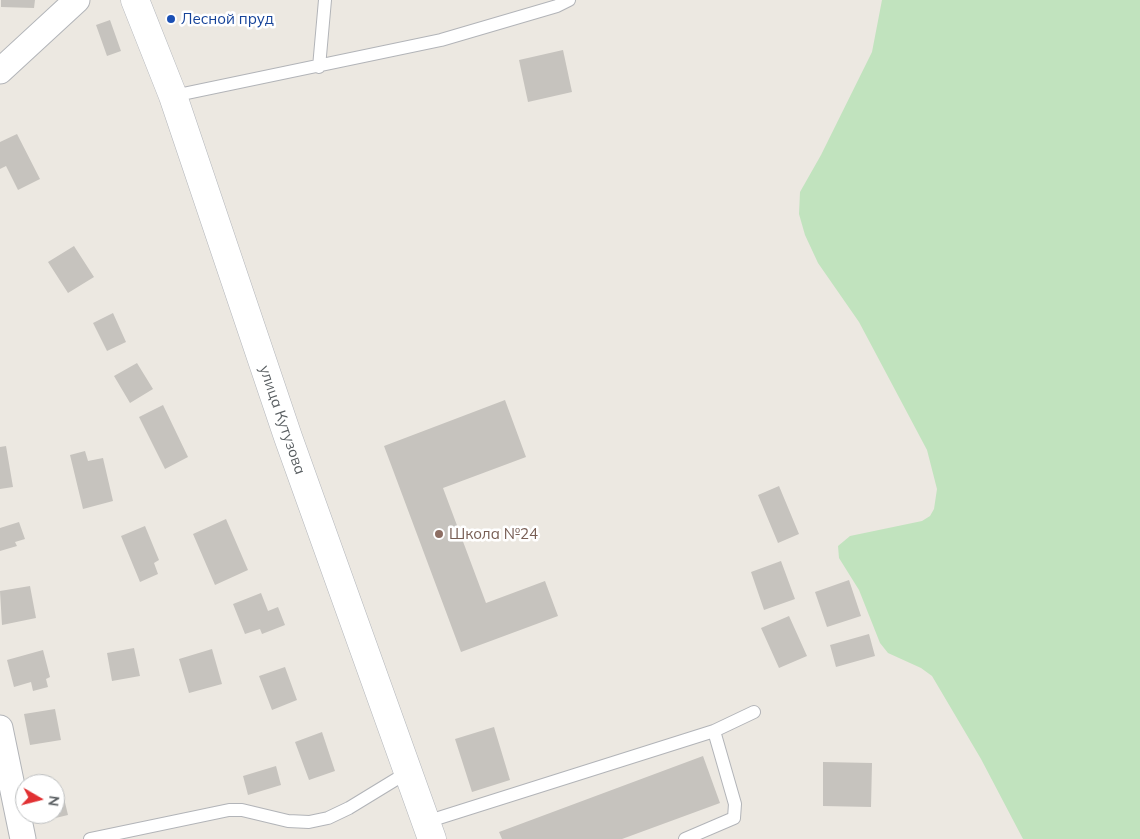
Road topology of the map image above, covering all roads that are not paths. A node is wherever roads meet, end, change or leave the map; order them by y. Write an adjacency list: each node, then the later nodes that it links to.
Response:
1 (77, 0): 6 (street)
2 (135, 0): 7 (main road, улица Кутузова)
3 (325, 0): 5 (lane)
4 (569, 0): 5 (lane)
5 (319, 67): 7 (lane)
6 (0, 71)
7 (173, 96): 11 (main road, улица Кутузова)
8 (754, 712): 10 (lane)
9 (0, 728): 13 (street)
10 (714, 730): 12 (lane); 15 (lane)
11 (408, 772): 12 (main road, улица Кутузова); 14 (lane)
12 (429, 830)
13 (23, 839)
14 (90, 839)
15 (685, 839)

